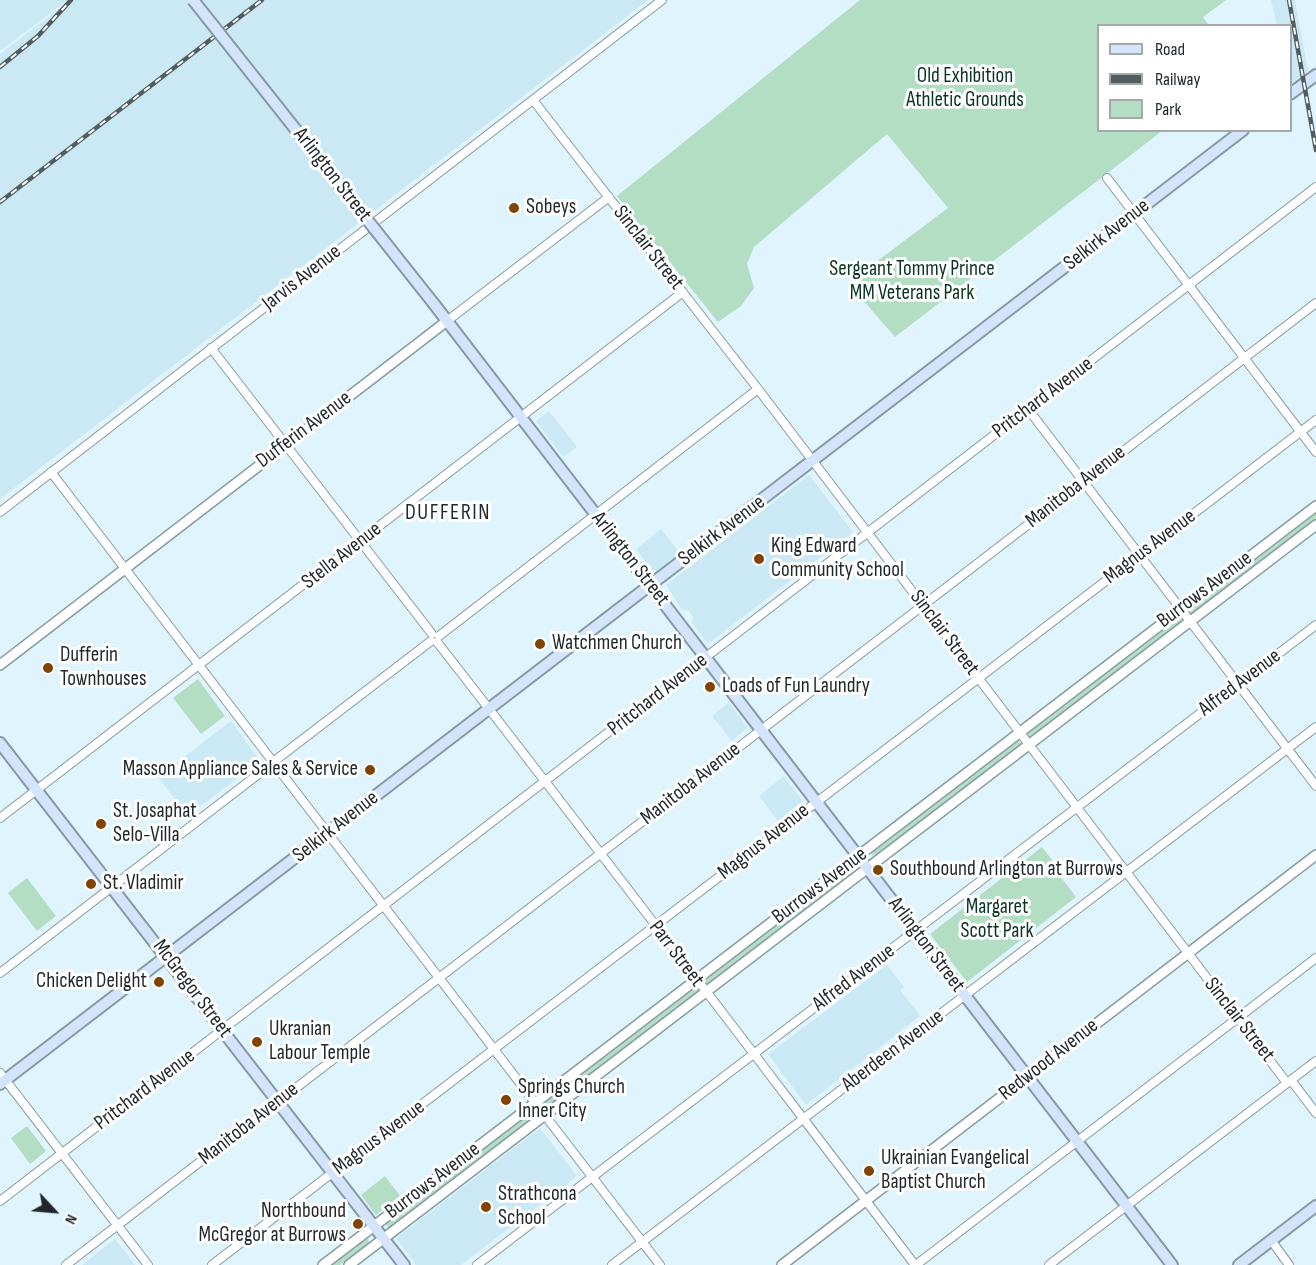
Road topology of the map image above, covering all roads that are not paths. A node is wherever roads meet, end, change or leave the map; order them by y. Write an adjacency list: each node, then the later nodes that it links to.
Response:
1 (193, 0): 14 (main road, Arlington Street, bridge)
2 (662, 0): 5 (street, Jarvis Avenue)
3 (1316, 75): 4 (main road)
4 (1292, 93)
5 (533, 100): 9 (street, Sinclair Street); 15 (street, Jarvis Avenue)
6 (1240, 132): 10 (main road, Selkirk Avenue)
7 (1107, 178): 10 (street)
8 (1316, 187): 11 (street, Pritchard Avenue)
9 (609, 197): 12 (street, Sinclair Street); 14 (street, Dufferin Avenue)
10 (1134, 214): 11 (street); 24 (main road, Selkirk Avenue)
11 (1189, 286): 16 (street); 18 (street, Pritchard Avenue)
12 (683, 292): 17 (street, Sinclair Street); 19 (street, Stella Avenue)
13 (1316, 303): 16 (street, Manitoba Avenue)
14 (447, 321): 19 (main road, Arlington Street); 22 (street, Dufferin Avenue)
15 (212, 348): 22 (street, Parr Street); 25 (street, Jarvis Avenue)
16 (1244, 358): 21 (street); 26 (street, Manitoba Avenue)
17 (758, 389): 24 (street, Sinclair Street); 29 (street)
18 (1028, 409): 26 (street); 31 (street, Pritchard Avenue)
19 (521, 418): 29 (main road, Arlington Street); 32 (street, Stella Avenue)
20 (1316, 420): 21 (street, Magnus Avenue)
21 (1300, 432): 23 (street); 33 (street, Magnus Avenue)
22 (286, 444): 32 (street, Parr Street); 34 (street, Dufferin Avenue)
23 (1316, 452)
24 (812, 462): 31 (street, Sinclair Street); 35 (main road, Selkirk Avenue)
25 (51, 472): 28 (street, Jarvis Avenue); 34 (street)
26 (1083, 482): 33 (street); 36 (street, Manitoba Avenue)
27 (1316, 506): 37 (street, Burrows Avenue)
28 (0, 512)
29 (595, 514): 35 (main road, Arlington Street); 40 (street)
30 (1316, 525): 38 (street, Burrows Avenue)
31 (867, 533): 36 (street, Sinclair Street); 41 (street, Pritchard Avenue)
32 (360, 542): 40 (street, Parr Street); 43 (street, Stella Avenue)
33 (1139, 555): 37 (street); 44 (street, Magnus Avenue)
34 (125, 568): 42 (street, Dufferin Avenue); 43 (street)
35 (651, 585): 41 (main road, Arlington Street); 46 (main road, Selkirk Avenue)
36 (923, 606): 44 (street, Sinclair Street); 48 (street, Manitoba Avenue)
37 (1181, 609): 38 (street); 49 (street, Burrows Avenue)
38 (1190, 621): 45 (street); 51 (street, Burrows Avenue)
39 (1316, 625): 45 (street, Alfred Avenue)
40 (435, 638): 46 (street, Parr Street); 53 (street)
41 (706, 658): 48 (main road, Arlington Street); 54 (street, Pritchard Avenue)
42 (0, 665)
43 (200, 665): 53 (street); 56 (street, Stella Avenue)
44 (978, 678): 49 (street, Sinclair Street); 57 (street, Magnus Avenue)
45 (1238, 684): 52 (street); 58 (street, Alfred Avenue)
46 (489, 709): 54 (street, Parr Street); 60 (main road, Selkirk Avenue)
47 (1316, 727): 52 (street, Aberdeen Avenue)
48 (762, 730): 57 (main road, Arlington Street); 61 (street, Manitoba Avenue)
49 (1019, 731): 51 (street, Sinclair Street); 63 (street, Burrows Avenue)
50 (0, 743): 56 (main road, McGregor Street)
51 (1029, 744): 58 (street, Sinclair Street); 64 (street, Burrows Avenue)
52 (1287, 749): 55 (street); 65 (street, Aberdeen Avenue)
53 (273, 762): 60 (street); 66 (street)
54 (547, 781): 61 (street, Parr Street); 67 (street, Pritchard Avenue)
55 (1316, 786)
56 (37, 790): 59 (street, Stella Avenue); 66 (main road, McGregor Street)
57 (816, 802): 63 (main road, Arlington Street); 68 (street, Magnus Avenue)
58 (1076, 808): 65 (street, Sinclair Street); 69 (street, Alfred Avenue)
59 (0, 818)
60 (328, 833): 67 (street); 71 (main road, Selkirk Avenue)
61 (600, 854): 68 (street, Parr Street); 74 (street, Manitoba Avenue)
62 (1316, 855): 70 (street, Redwood Avenue)
63 (858, 856): 64 (main road, Arlington Street); 75 (street, Burrows Avenue)
64 (867, 868): 69 (main road, Arlington Street); 76 (street, Burrows Avenue)
65 (1126, 872): 70 (street, Sinclair Street); 77 (street, Aberdeen Avenue)
66 (112, 887): 71 (main road, McGregor Street); 73 (street)
67 (384, 906): 74 (street); 79 (street, Pritchard Avenue)
68 (655, 927): 75 (street, Parr Street); 80 (street, Magnus Avenue)
69 (915, 931): 77 (main road, Arlington Street); 81 (street, Alfred Avenue)
70 (1188, 954): 78 (street, Sinclair Street); 83 (street, Redwood Avenue)
71 (168, 956): 79 (main road, McGregor Street); 84 (main road, Selkirk Avenue)
72 (1316, 958): 78 (street)
73 (0, 973)
74 (439, 978): 80 (street); 86 (street, Manitoba Avenue)
75 (696, 980): 76 (street, Parr Street); 87 (street, Burrows Avenue)
76 (706, 993): 81 (street, Parr Street); 89 (street, Burrows Avenue)
77 (965, 996): 83 (main road, Arlington Street); 90 (street, Aberdeen Avenue)
78 (1238, 1018): 85 (street, Sinclair Street); 91 (street)
79 (224, 1030): 86 (main road, McGregor Street); 92 (street, Pritchard Avenue)
80 (495, 1050): 87 (street); 93 (street, Magnus Avenue)
81 (754, 1054): 90 (street, Parr Street); 94 (street, Alfred Avenue)
82 (1316, 1060): 85 (street)
83 (1027, 1077): 91 (main road, Arlington Street); 96 (street, Redwood Avenue)
84 (2, 1079): 92 (street)
85 (1289, 1081): 88 (street, Sinclair Street); 97 (street)
86 (279, 1101): 93 (main road, McGregor Street); 100 (street, Manitoba Avenue)
87 (535, 1103): 89 (street); 99 (street, Burrows Avenue)
88 (1316, 1113)
89 (544, 1115): 94 (street); 101 (street, Burrows Avenue)
90 (804, 1119): 96 (street, Parr Street); 103 (street, Aberdeen Avenue)
91 (1076, 1142): 97 (main road, Arlington Street); 114 (street)
92 (62, 1153): 95 (street, Pritchard Avenue); 100 (street)
93 (333, 1173): 99 (main road, McGregor Street); 106 (street, Magnus Avenue)
94 (592, 1178): 103 (street); 110 (street, Alfred Avenue)
95 (0, 1201)
96 (866, 1201): 113 (street, Redwood Avenue); 114 (street, Parr Street)
97 (1125, 1206): 115 (street); 116 (main road, Arlington Street)
98 (1316, 1206): 102 (main road)
99 (374, 1225): 101 (main road, McGregor Street); 107 (street, Burrows Avenue)
100 (117, 1226): 104 (street, Manitoba Avenue); 105 (street)
101 (384, 1238): 108 (street, Burrows Avenue); 109 (main road, McGregor Street)
102 (1271, 1240): 117 (main road); 118 (street)
103 (642, 1242): 111 (street, Aberdeen Avenue); 112 (street)
104 (66, 1265)
105 (148, 1265)
106 (212, 1265)
107 (323, 1265)
108 (349, 1265)
109 (404, 1265)
110 (477, 1265)
111 (612, 1265)
112 (660, 1265)
113 (782, 1265)
114 (916, 1265)
115 (1049, 1265)
116 (1172, 1265)
117 (1239, 1265)
118 (1289, 1265)

